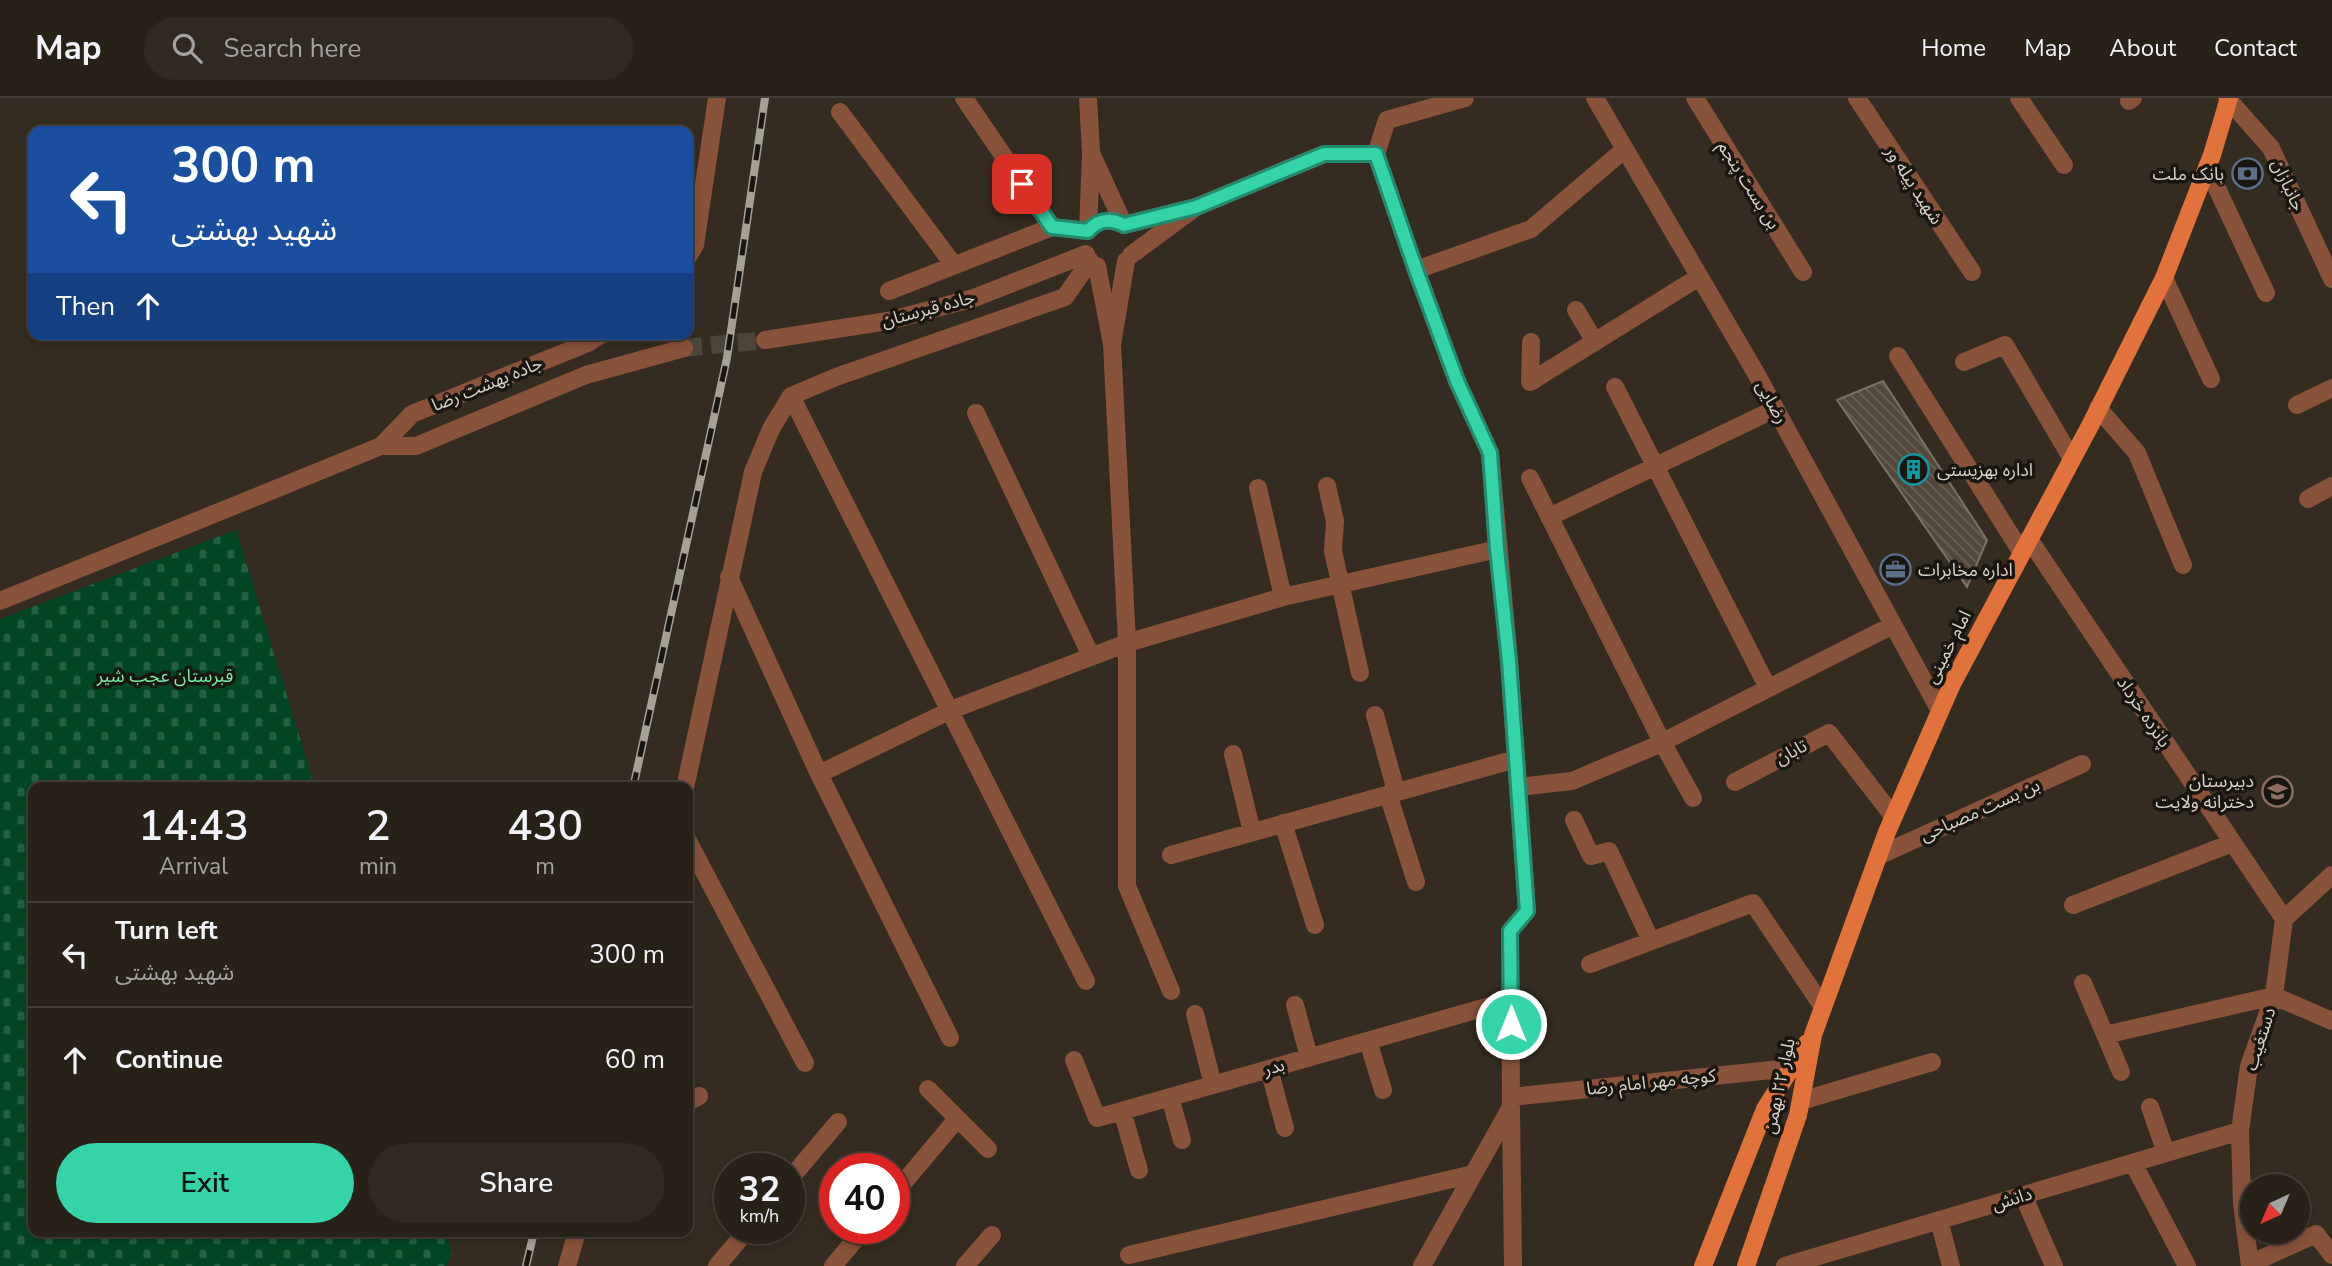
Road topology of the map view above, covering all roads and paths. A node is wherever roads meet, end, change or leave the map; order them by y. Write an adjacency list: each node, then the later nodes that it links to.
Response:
1 (718, 98): 20 (street)
2 (964, 98): 18 (street)
3 (1087, 98): 12 (street)
4 (1465, 98): 13 (street)
5 (1595, 98): 11 (street, رضایی)
6 (1695, 98): 25 (street, بن بست پنجم)
7 (1857, 98): 26 (street, شهید پیله ور)
8 (2019, 98): 14 (street)
9 (2228, 99): 15 (main road, امام خمینی); 29 (street, جانبازان)
10 (840, 112): 23 (street)
11 (1625, 149): 24 (street); 27 (street, رضایی)
12 (1091, 153): 17 (street); 19 (street)
13 (1376, 154): 16 (street); 24 (street)
14 (2064, 165)
15 (2207, 167): 28 (main road, امام خمینی); 31 (street)
16 (1196, 207): 17 (street); 21 (street)
17 (1124, 225): 19 (street); 21 (street)
18 (1052, 227): 19 (street); 23 (street)
19 (1088, 231): 22 (street)
20 (693, 248)
21 (1128, 258): 22 (street); 37 (street)
22 (1091, 260): 34 (street, جاده قبرستان); 37 (street); 44 (street)
23 (953, 264): 30 (street)
24 (1416, 270): 59 (street)
25 (1803, 272)
26 (1972, 272)
27 (1699, 276): 36 (street); 47 (street, رضایی)
28 (2164, 278): 41 (street); 46 (main road, امام خمینی)
29 (2332, 279)
30 (889, 291)
31 (2266, 293)
32 (1576, 310): 36 (street)
33 (593, 340): 49 (street, جاده بهشت رضا)
34 (765, 340)
35 (1531, 342): 36 (street)
36 (1595, 342)
37 (1112, 344): 66 (street)
38 (684, 348): 49 (street)
39 (1898, 356): 58 (street, پانزده خرداد)
40 (1964, 362): 50 (street)
41 (2211, 379)
42 (1615, 387): 51 (street)
43 (2332, 387): 45 (street)
44 (791, 396): 61 (street); 70 (street)
45 (2297, 405)
46 (2098, 408): 50 (main road, امام خمینی); 60 (street)
47 (1775, 409): 51 (street); 65 (street, رضایی)
48 (976, 413): 67 (street)
49 (381, 446): 64 (street)
50 (2072, 459): 58 (main road, امام خمینی)
51 (1656, 466): 57 (street); 69 (street)
52 (1530, 478): 57 (street)
53 (1327, 486): 62 (street)
54 (2332, 486): 56 (street)
55 (1258, 488): 63 (street)
56 (2308, 499)
57 (1549, 517): 73 (street)
58 (2025, 546): 71 (main road, امام خمینی); 87 (street, پانزده خرداد)
59 (1497, 549): 62 (street); 75 (street)
60 (2183, 565)
61 (729, 577): 77 (street); 78 (street)
62 (1339, 583): 63 (street); 68 (street)
63 (1283, 597): 66 (street)
64 (0, 601)
65 (1893, 625): 69 (street); 71 (street, رضایی)
66 (1127, 643): 67 (street); 100 (street)
67 (1091, 656): 70 (street)
68 (1360, 673)
69 (1769, 688): 73 (street)
70 (951, 710): 77 (street); 98 (street)
71 (1940, 711): 83 (main road, امام خمینی)
72 (1375, 715): 81 (street)
73 (1662, 742): 80 (street); 82 (street)
74 (1233, 754): 86 (street)
75 (1516, 759): 80 (street); 81 (street)
76 (2082, 764): 90 (street, بن بست مصباحی)
77 (819, 774): 109 (street)
78 (686, 782)
79 (1735, 782): 83 (street, تابان)
80 (1518, 787): 102 (street)
81 (1392, 792): 85 (street); 92 (street)
82 (1693, 799)
83 (1893, 816): 90 (main road, امام خمینی)
84 (1574, 820): 96 (street)
85 (1283, 823): 86 (street); 95 (street)
86 (1252, 832): 89 (street)
87 (2232, 843): 93 (street); 94 (street, پانزده خرداد)
88 (693, 850): 114 (street)
89 (1171, 855)
90 (1878, 856): 104 (main road, امام خمینی)
91 (2332, 875): 94 (street)
92 (1416, 882)
93 (2073, 905)
94 (2284, 919): 101 (street, دستغیب)
95 (1315, 925)
96 (1651, 942): 97 (street); 104 (street)
97 (1590, 964)
98 (1086, 981)
99 (2083, 983): 108 (street)
100 (1171, 991)
101 (2274, 996): 106 (street); 108 (street); 129 (street, دستغیب)
102 (1511, 1000): 110 (street, بدر); 123 (street)
103 (1295, 1005): 111 (street)
104 (1823, 1007): 107 (main road, امام خمینی)
105 (1195, 1014): 118 (street)
106 (2332, 1021)
107 (1813, 1035): 115 (main road, بلوار ۲۲ بهمن); 122 (main road, بلوار ۲۲ بهمن)
108 (2105, 1035): 117 (street)
109 (950, 1038)
110 (1367, 1041): 111 (street, بدر); 120 (street)
111 (1309, 1057): 116 (street, بدر)
112 (1074, 1060): 125 (street, بدر)
113 (1932, 1062): 122 (street)
114 (805, 1063)
115 (1791, 1068): 123 (street, کوچه مهر امام رضا); 153 (main road, بلوار ۲۲ بهمن)
116 (1269, 1069): 118 (street, بدر); 128 (street)
117 (2121, 1072)
118 (1213, 1085): 121 (street, بدر)
119 (928, 1089): 126 (street)
120 (1382, 1090)
121 (1170, 1097): 125 (street, بدر); 130 (street)
122 (1801, 1101): 154 (main road, بلوار ۲۲ بهمن)
123 (1511, 1102): 136 (street); 152 (street)
124 (2150, 1107): 132 (street)
125 (1122, 1111): 135 (street)
126 (957, 1119): 131 (street); 137 (street)
127 (838, 1122): 133 (street)
128 (1285, 1128)
129 (2240, 1132): 132 (street, دانش); 147 (street, دستغیب)
130 (1182, 1140)
131 (988, 1149)
132 (2166, 1153): 134 (street, دانش)
133 (805, 1161)
134 (2133, 1163): 138 (street, دانش); 158 (street)
135 (1139, 1170)
136 (1473, 1174): 144 (street); 146 (street)
137 (910, 1175)
138 (2023, 1195): 139 (street, دانش); 157 (street)
139 (1939, 1220): 155 (street, دانش); 156 (street)
140 (992, 1235): 151 (street)
141 (576, 1237): 148 (street)
142 (736, 1244): 149 (street)
143 (852, 1244): 150 (street)
144 (1129, 1255)
145 (2332, 1255): 147 (street)
146 (1423, 1265)
147 (2250, 1265)
148 (567, 1266)
149 (717, 1266)
150 (833, 1266)
151 (965, 1266)
152 (1513, 1266)
153 (1703, 1266)
154 (1746, 1266)
155 (1785, 1266)
156 (1951, 1266)
157 (2054, 1266)
158 (2187, 1266)

